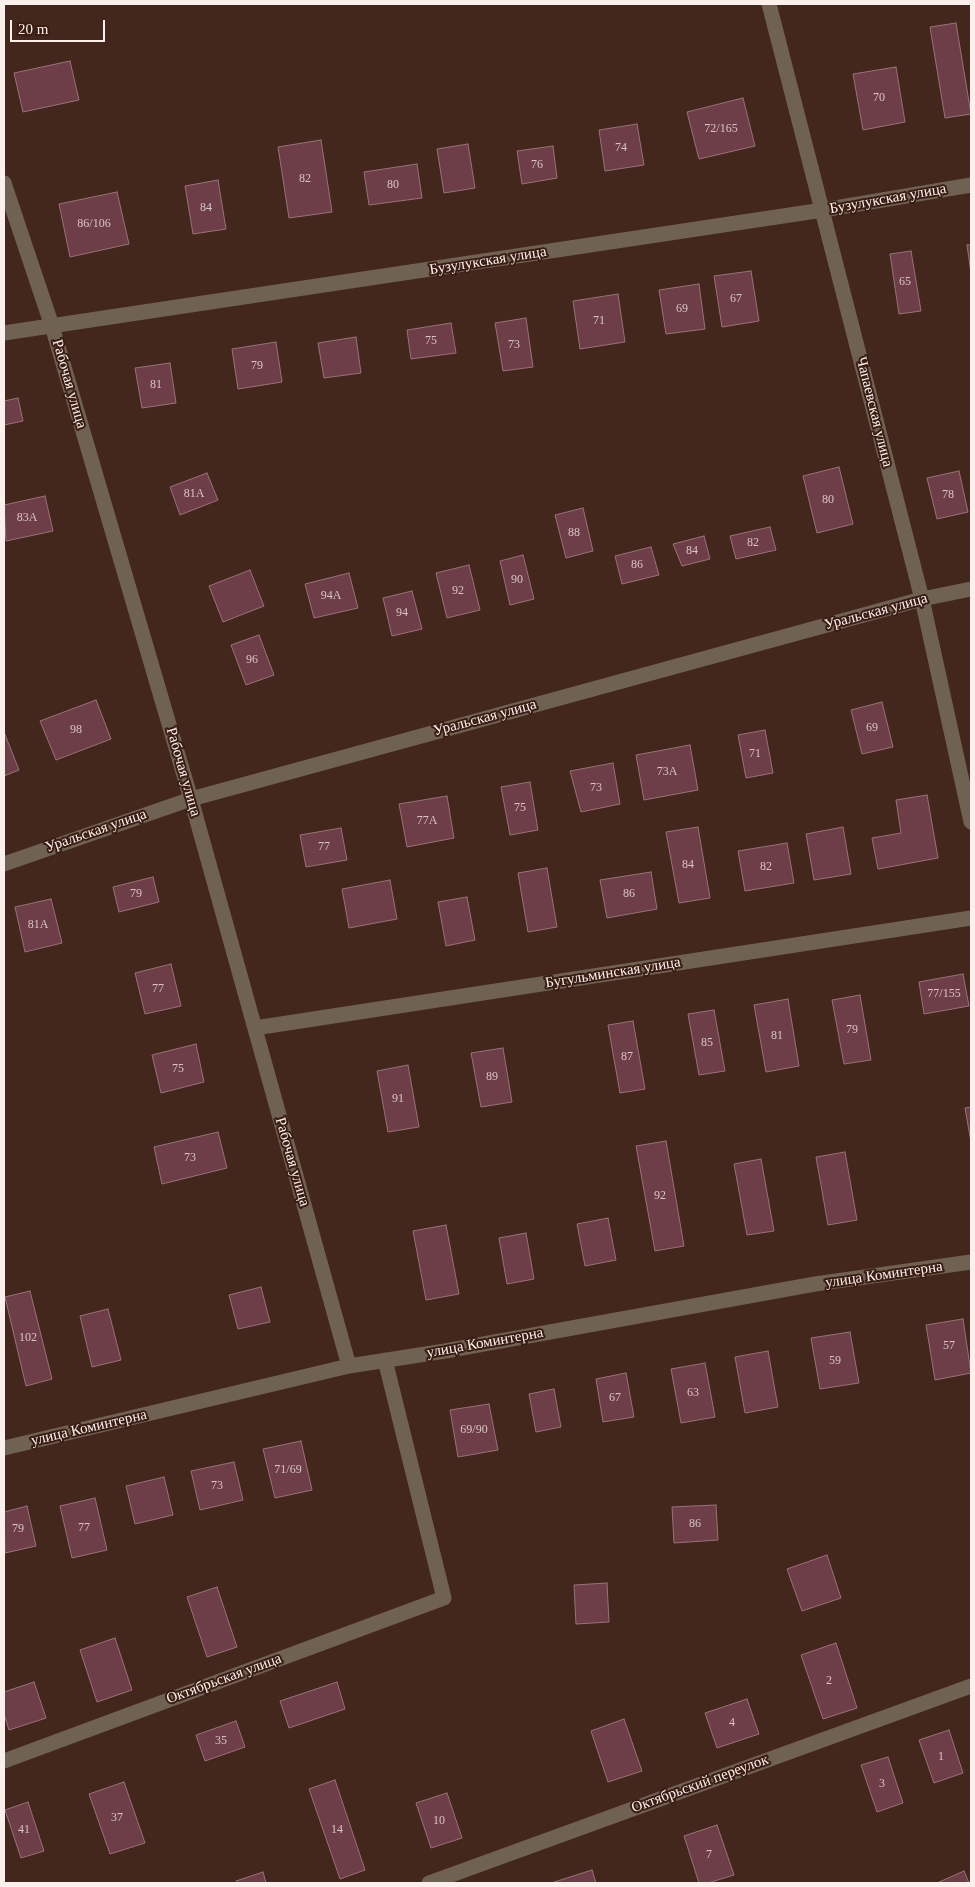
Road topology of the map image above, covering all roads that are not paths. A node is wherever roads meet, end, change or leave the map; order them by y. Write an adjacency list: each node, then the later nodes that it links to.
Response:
1 (769, 4): 4 (street, Чапаевская улица)
2 (4, 183): 5 (street, Рабочая улица)
3 (971, 185): 4 (street, Бузулукская улица)
4 (823, 210): 5 (street, Бузулукская улица); 8 (street, Чапаевская улица)
5 (52, 326): 6 (street, Бузулукская улица); 9 (street, Рабочая улица)
6 (4, 333)
7 (971, 589): 8 (street, Уральская улица)
8 (922, 600): 9 (street, Уральская улица); 10 (street, Чапаевская улица)
9 (191, 798): 11 (street, Уральская улица); 13 (street, Рабочая улица)
10 (971, 822)
11 (4, 864)
12 (971, 918): 13 (street, Бугульминская улица)
13 (255, 1028): 16 (street, Рабочая улица)
14 (971, 1262): 15 (street, улица Коминтерна)
15 (385, 1360): 16 (street, улица Коминтерна); 19 (street, Октябрьская улица)
16 (349, 1366): 17 (street, улица Коминтерна)
17 (4, 1448)
18 (971, 1686): 20 (street, Октябрьский переулок)
19 (4, 1761)
20 (429, 1883)

